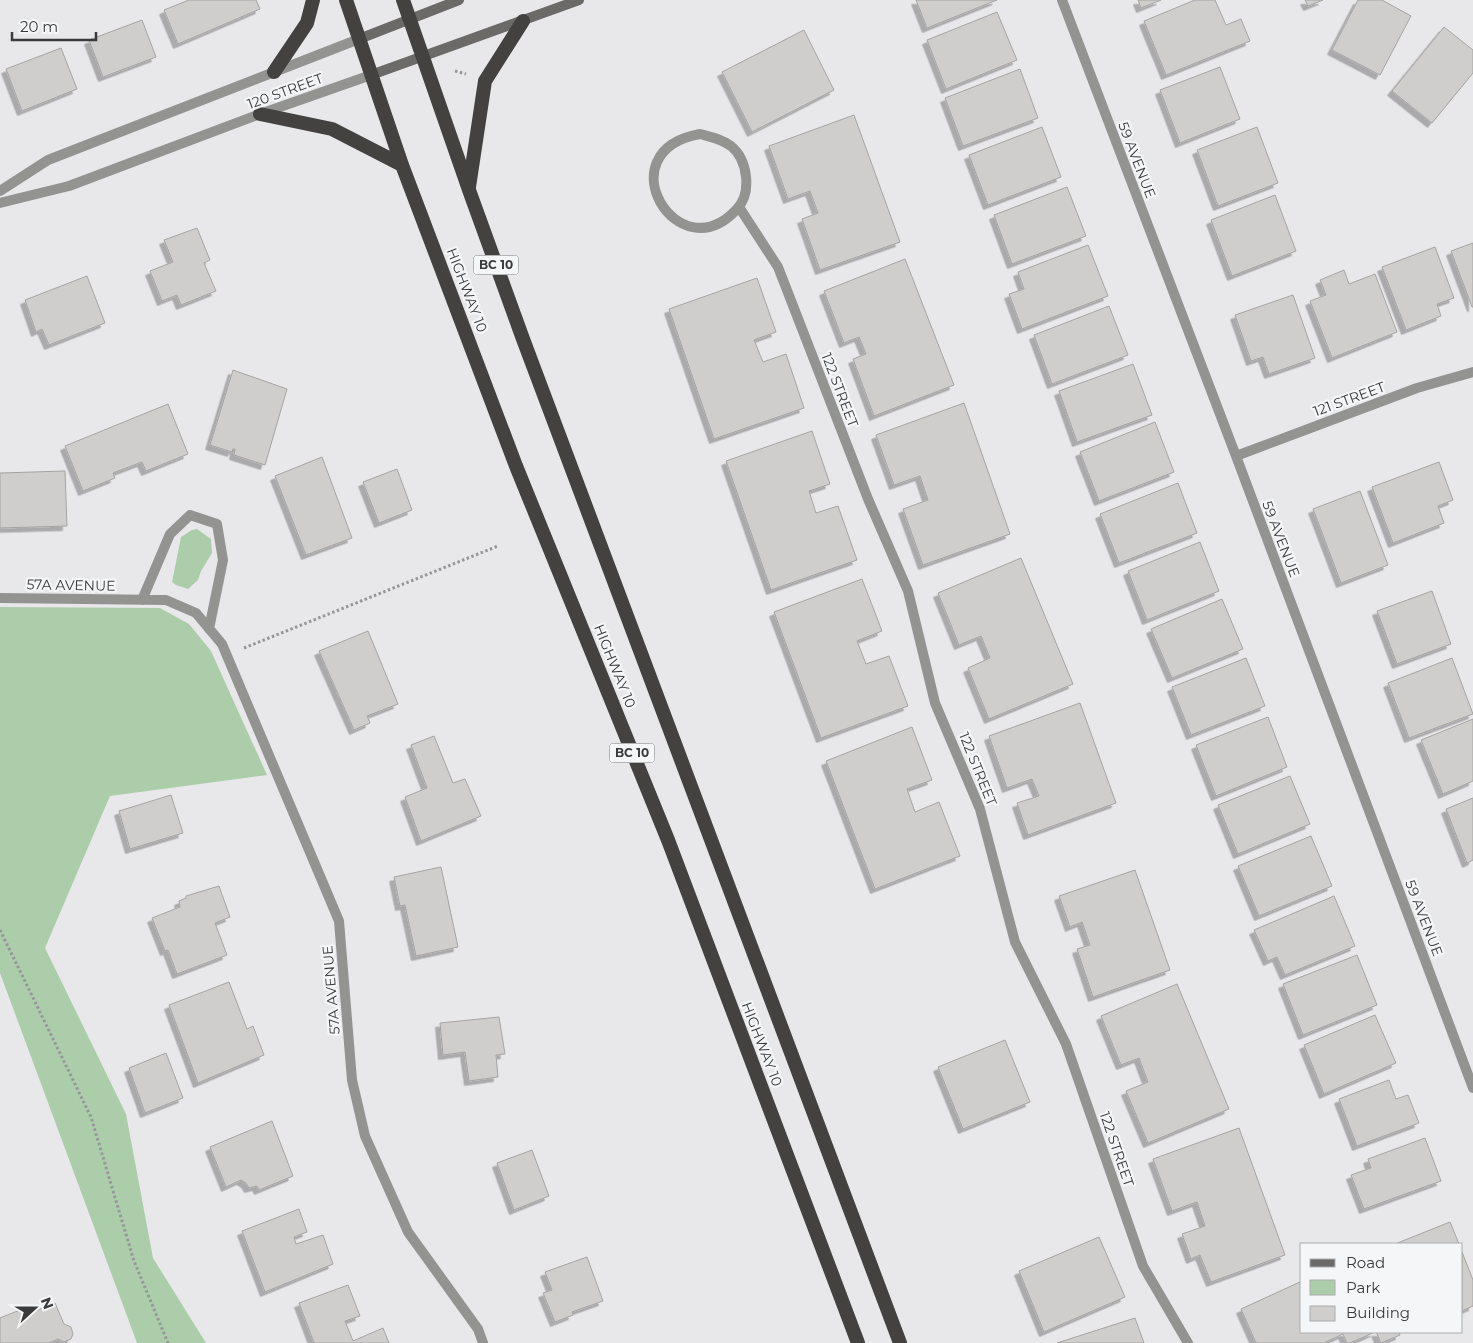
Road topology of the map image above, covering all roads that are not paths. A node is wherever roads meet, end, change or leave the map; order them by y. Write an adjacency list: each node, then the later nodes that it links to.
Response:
1 (313, 0): 11 (highway)
2 (346, 0): 9 (highway, HIGHWAY 10 / BC 10)
3 (403, 0): 7 (highway, HIGHWAY 10 / BC 10)
4 (459, 0): 7 (main road, 120 STREET)
5 (579, 0): 8 (main road, 120 STREET)
6 (1062, 0): 20 (street, 59 AVENUE)
7 (409, 19): 9 (main road, 120 STREET); 10 (highway, HIGHWAY 10 / BC 10)
8 (523, 22): 10 (main road, 120 STREET); 16 (highway)
9 (359, 39): 11 (street, 120 STREET); 12 (highway, HIGHWAY 10 / BC 10)
10 (423, 57): 12 (main road, 120 STREET); 16 (highway, HIGHWAY 10 / BC 10)
11 (274, 72): 15 (street, 120 STREET)
12 (371, 75): 13 (street, 120 STREET); 14 (highway, HIGHWAY 10 / BC 10)
13 (260, 114): 14 (highway); 17 (street, 120 STREET)
14 (402, 164): 26 (highway, HIGHWAY 10 / BC 10)
15 (0, 190)
16 (469, 190): 27 (highway, HIGHWAY 10 / BC 10)
17 (0, 203)
18 (739, 207): 18 (street); 28 (street, 122 STREET)
19 (1473, 372): 20 (street, 121 STREET)
20 (1236, 456): 24 (street, 59 AVENUE)
21 (0, 598): 22 (street, 57A AVENUE)
22 (142, 600): 23 (street, 57A AVENUE); 23 (street)
23 (209, 629): 25 (street, 57A AVENUE)
24 (1473, 1088)
25 (484, 1343)
26 (858, 1343)
27 (900, 1343)
28 (1188, 1343)

